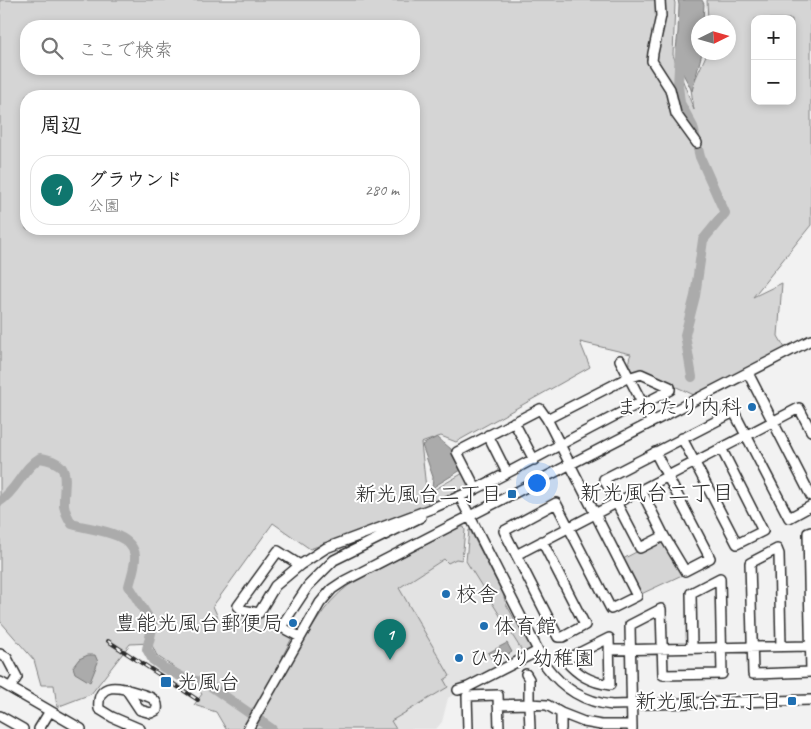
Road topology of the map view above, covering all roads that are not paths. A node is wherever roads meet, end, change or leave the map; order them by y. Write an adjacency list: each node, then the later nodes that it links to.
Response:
1 (660, 0): 2 (street)
2 (698, 143)
3 (811, 340): 5 (street)
4 (620, 360): 6 (street)
5 (748, 373): 9 (street); 11 (street)
6 (630, 379): 7 (street); 7 (street); 8 (street)
7 (642, 403): 11 (street); 16 (street)
8 (547, 419): 10 (street); 16 (street)
9 (772, 421): 12 (street); 14 (street); 26 (street)
10 (514, 422): 13 (street); 19 (street)
11 (652, 422): 21 (street)
12 (811, 431)
13 (488, 435): 22 (street); 24 (street)
14 (746, 435): 15 (street); 17 (street); 29 (street)
15 (682, 438): 18 (street); 20 (street)
16 (559, 445): 19 (street); 21 (street)
17 (721, 448): 20 (street); 20 (street)
18 (655, 452): 23 (street); 28 (street)
19 (534, 460): 22 (street)
20 (694, 462): 23 (street)
21 (570, 464): 31 (street); 32 (street)
22 (507, 473): 24 (street)
23 (667, 476): 25 (street); 35 (street)
24 (476, 489): 27 (street)
25 (641, 490): 28 (street); 35 (street)
26 (811, 496)
27 (460, 497): 30 (street); 32 (street)
28 (616, 503): 31 (street); 35 (street)
29 (811, 506)
30 (433, 508): 38 (street); 39 (street)
31 (594, 514): 33 (street); 33 (street)
32 (469, 516): 39 (street); 48 (street)
33 (568, 527): 36 (street); 37 (street)
34 (811, 532): 41 (street)
35 (664, 536)
36 (542, 541): 37 (street); 37 (street)
37 (516, 554)
38 (300, 565): 38 (street)
39 (300, 637): 67 (street)
40 (781, 646): 41 (street); 45 (street); 45 (street)
41 (811, 646): 45 (street)
42 (722, 647): 43 (street); 44 (street); 44 (street); 45 (street)
43 (662, 648): 44 (street); 46 (street); 46 (street)
44 (692, 648)
45 (751, 648)
46 (630, 649): 47 (street); 57 (street)
47 (609, 650): 47 (street)
48 (538, 651): 54 (street); 57 (street)
49 (0, 654): 52 (street)
50 (526, 674): 56 (street)
51 (0, 682): 52 (street)
52 (10, 688): 59 (street)
53 (126, 689): 66 (street)
54 (458, 690)
55 (811, 700): 57 (street)
56 (529, 704): 58 (street); 60 (street); 70 (street)
57 (632, 704): 62 (street)
58 (498, 705): 68 (street); 69 (street)
59 (50, 711): 64 (street); 65 (street)
60 (561, 713): 62 (street); 71 (street)
61 (0, 716): 63 (street)
62 (632, 727)
63 (24, 729)
64 (39, 729)
65 (81, 729)
66 (140, 729)
67 (248, 729)
68 (468, 729)
69 (499, 729)
70 (530, 729)
71 (561, 729)

